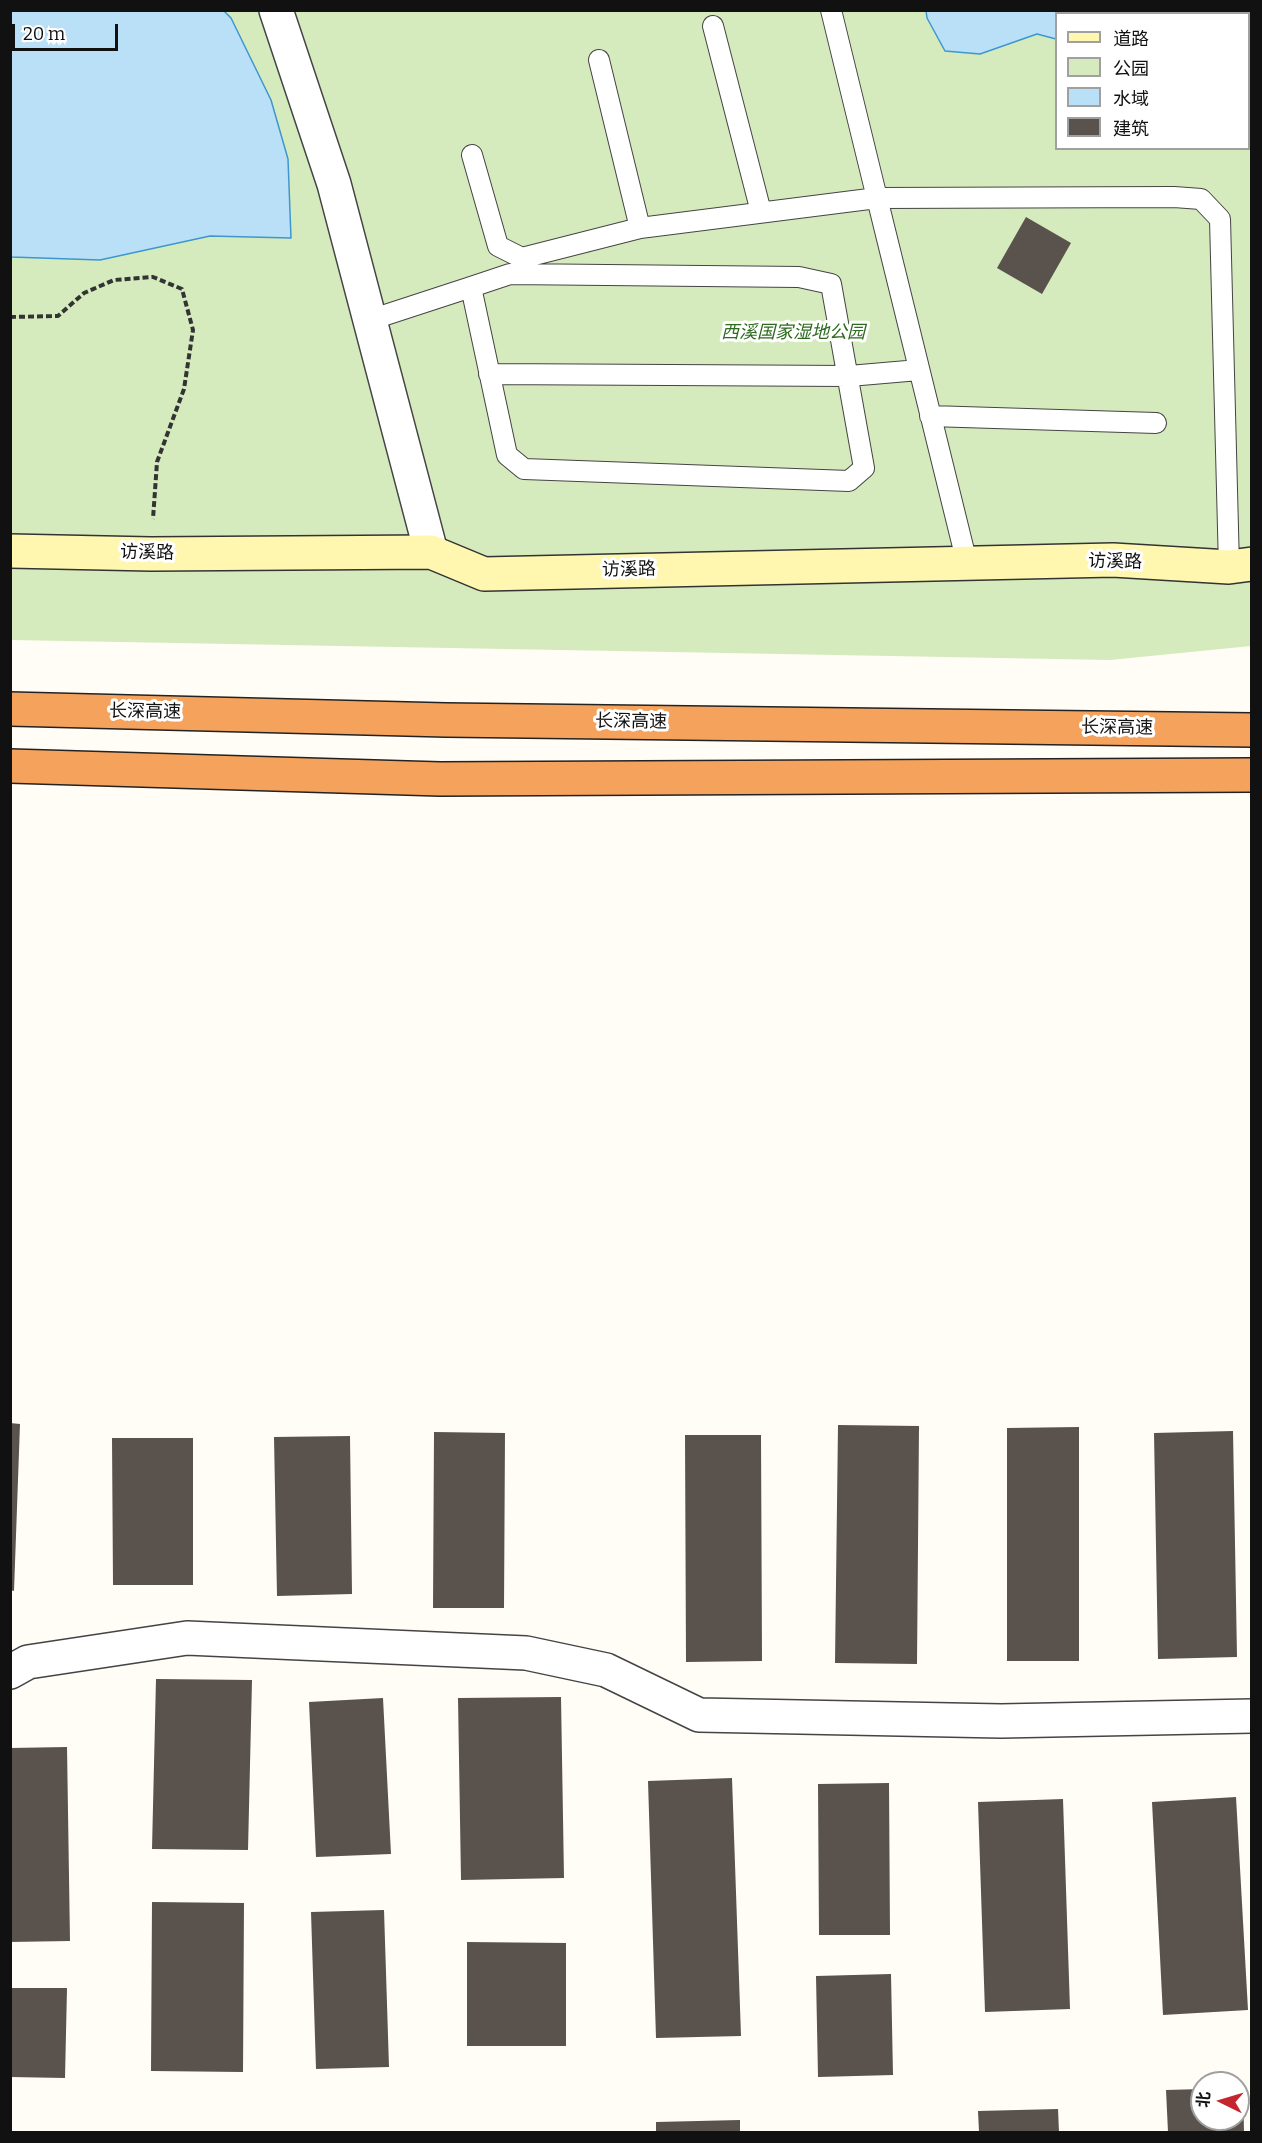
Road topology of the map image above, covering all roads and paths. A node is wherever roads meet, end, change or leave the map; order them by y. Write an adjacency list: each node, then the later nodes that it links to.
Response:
1 (276, 10): 11 (street)
2 (831, 10): 6 (lane)
3 (713, 26): 7 (lane)
4 (599, 60): 8 (lane)
5 (472, 154): 8 (lane)
6 (877, 198): 7 (lane); 12 (lane); 21 (lane)
7 (761, 212): 8 (lane)
8 (640, 228)
9 (471, 287): 11 (lane); 13 (lane); 14 (lane)
10 (10, 317): 19 (path)
11 (370, 320): 18 (street)
12 (919, 370): 14 (lane); 15 (lane)
13 (489, 374): 14 (lane); 14 (lane)
14 (849, 376)
15 (930, 416): 16 (lane); 20 (lane)
16 (1156, 423)
17 (10, 551): 19 (street, 访溪路)
18 (431, 552): 19 (street, 访溪路); 20 (street, 访溪路)
19 (151, 554)
20 (967, 563): 21 (street, 访溪路)
21 (1240, 565)
22 (10, 709): 23 (highway, 长深高速)
23 (1251, 730)
24 (10, 766): 25 (highway)
25 (1251, 775)
26 (10, 1672): 27 (street)
27 (1251, 1716)

